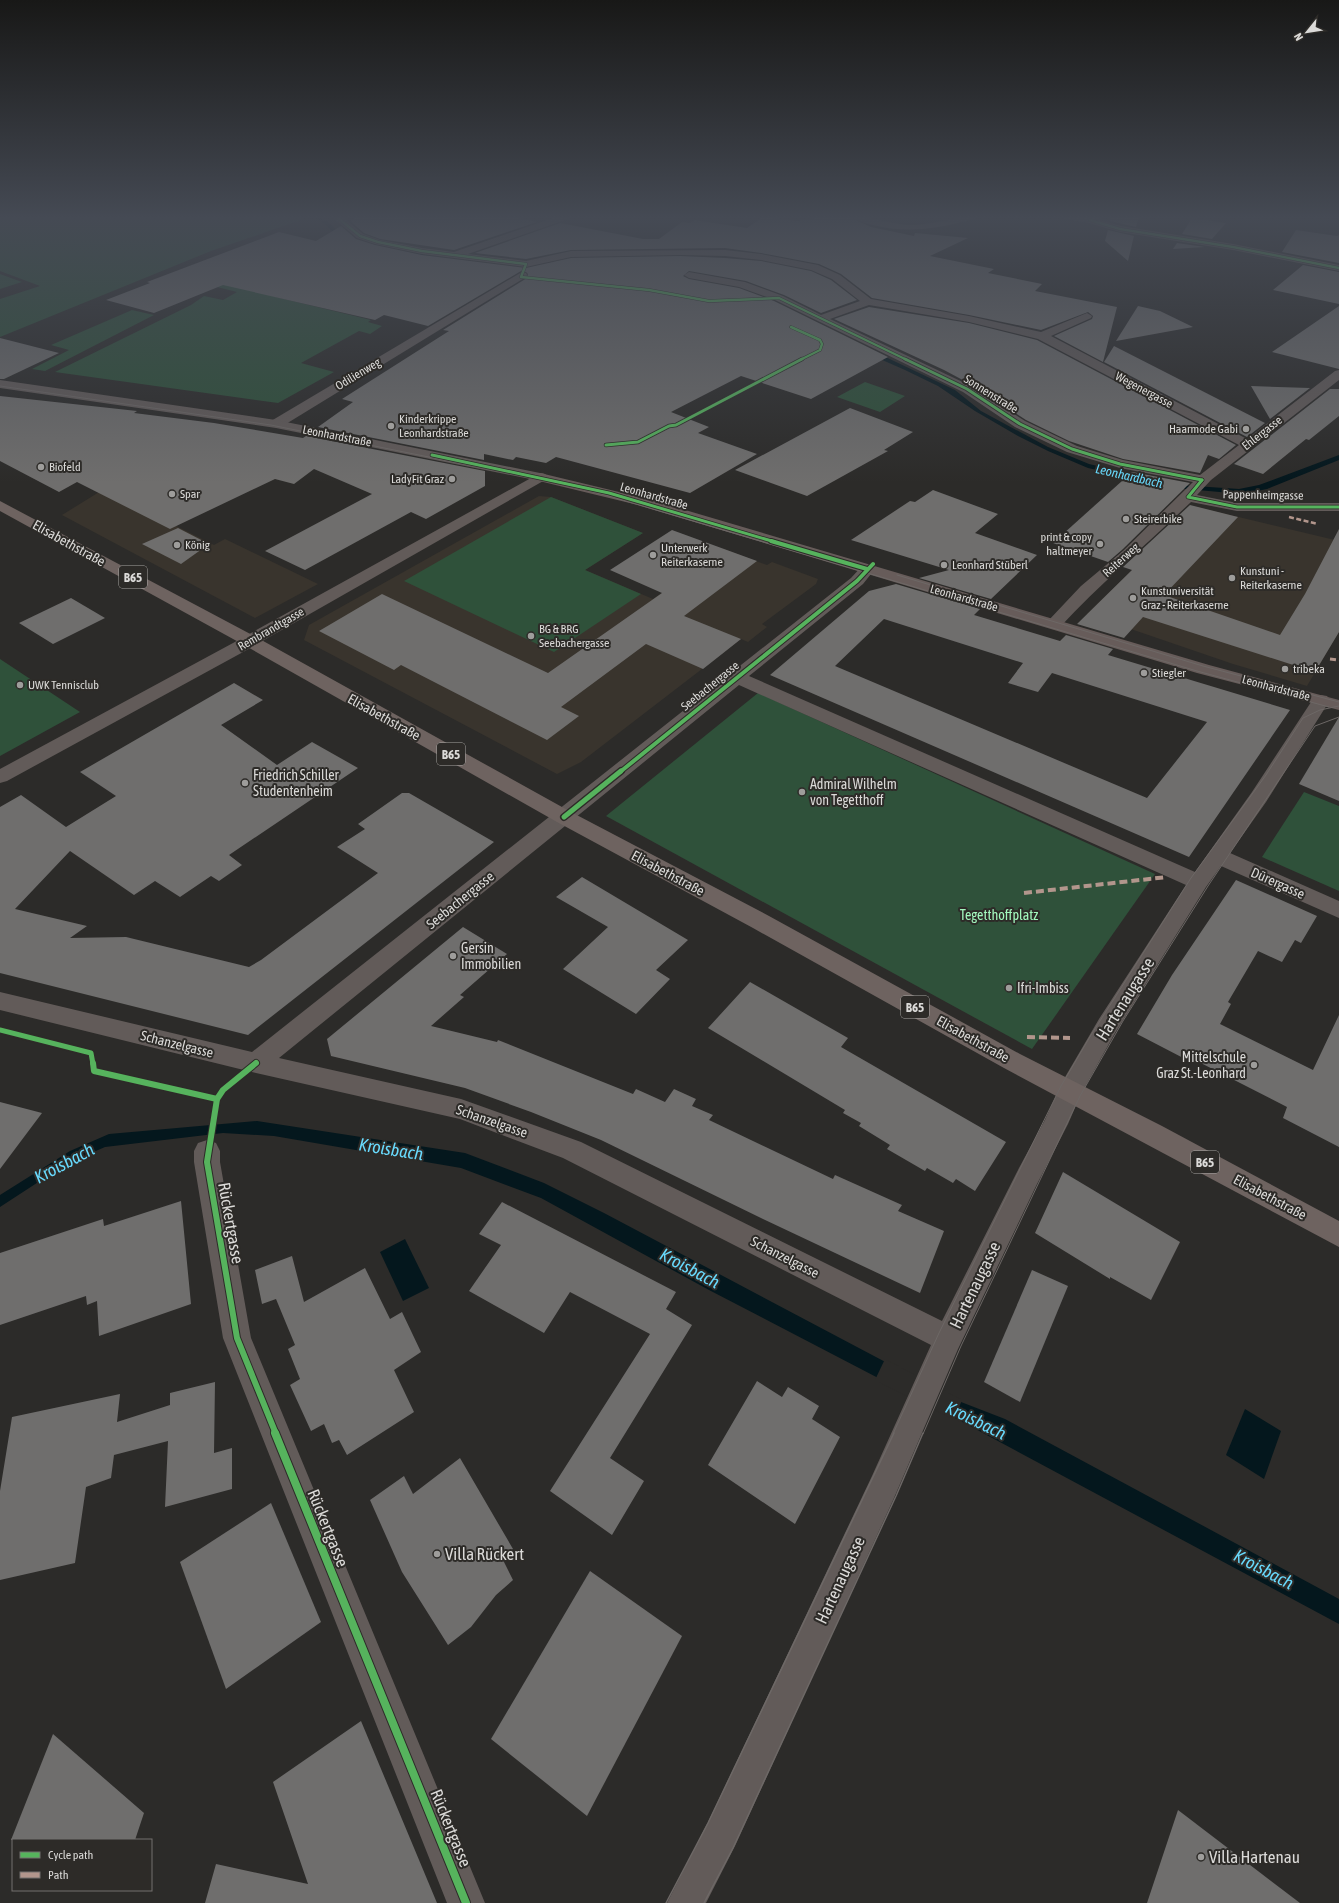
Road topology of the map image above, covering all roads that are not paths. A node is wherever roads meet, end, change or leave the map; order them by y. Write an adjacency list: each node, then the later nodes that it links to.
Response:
1 (466, 306): 10 (street, Odilienweg)
2 (794, 306): 6 (street, Sonnenstraße)
3 (857, 306): 6 (street)
4 (891, 306): 7 (street, Wegenergasse)
5 (1087, 316): 7 (street)
6 (820, 319): 13 (street, Sonnenstraße)
7 (1042, 336): 11 (street, Wegenergasse)
8 (1339, 374): 11 (street, Ehlergasse)
9 (0, 384): 10 (street, Leonhardstraße)
10 (276, 424): 12 (street, Leonhardstraße)
11 (1246, 444): 13 (street, Ehlergasse)
12 (540, 477): 16 (main road, Leonhardstraße); 18 (street, Rembrandtgasse)
13 (1196, 488): 15 (street, Pappenheimgasse); 17 (street, Reiterweg)
14 (0, 505): 18 (main road, Elisabethstraße / B65)
15 (1339, 507)
16 (867, 569): 17 (main road, Leonhardstraße); 19 (street, Seebachergasse)
17 (1054, 624): 20 (main road, Leonhardstraße)
18 (250, 641): 22 (street, Rembrandtgasse); 23 (main road, Elisabethstraße / B65)
19 (736, 677): 23 (street, Seebachergasse); 25 (street)
20 (1321, 700): 21 (main road, Leonhardstraße); 24 (street, Hartenaugasse)
21 (1339, 705)
22 (0, 777)
23 (564, 818): 28 (street, Seebachergasse); 29 (main road, Elisabethstraße / B65)
24 (1218, 856): 25 (street, Hartenaugasse); 26 (street, Dürergasse)
25 (1199, 882): 29 (street, Hartenaugasse)
26 (1339, 910)
27 (0, 1001): 28 (street, Schanzelgasse)
28 (256, 1063): 32 (street, Schanzelgasse)
29 (1070, 1091): 31 (main road, Elisabethstraße / B65); 32 (street, Hartenaugasse)
30 (207, 1151): 33 (street, Rückertgasse)
31 (1339, 1235)
32 (948, 1339): 34 (street, Hartenaugasse)
33 (466, 1903)
34 (686, 1903)

